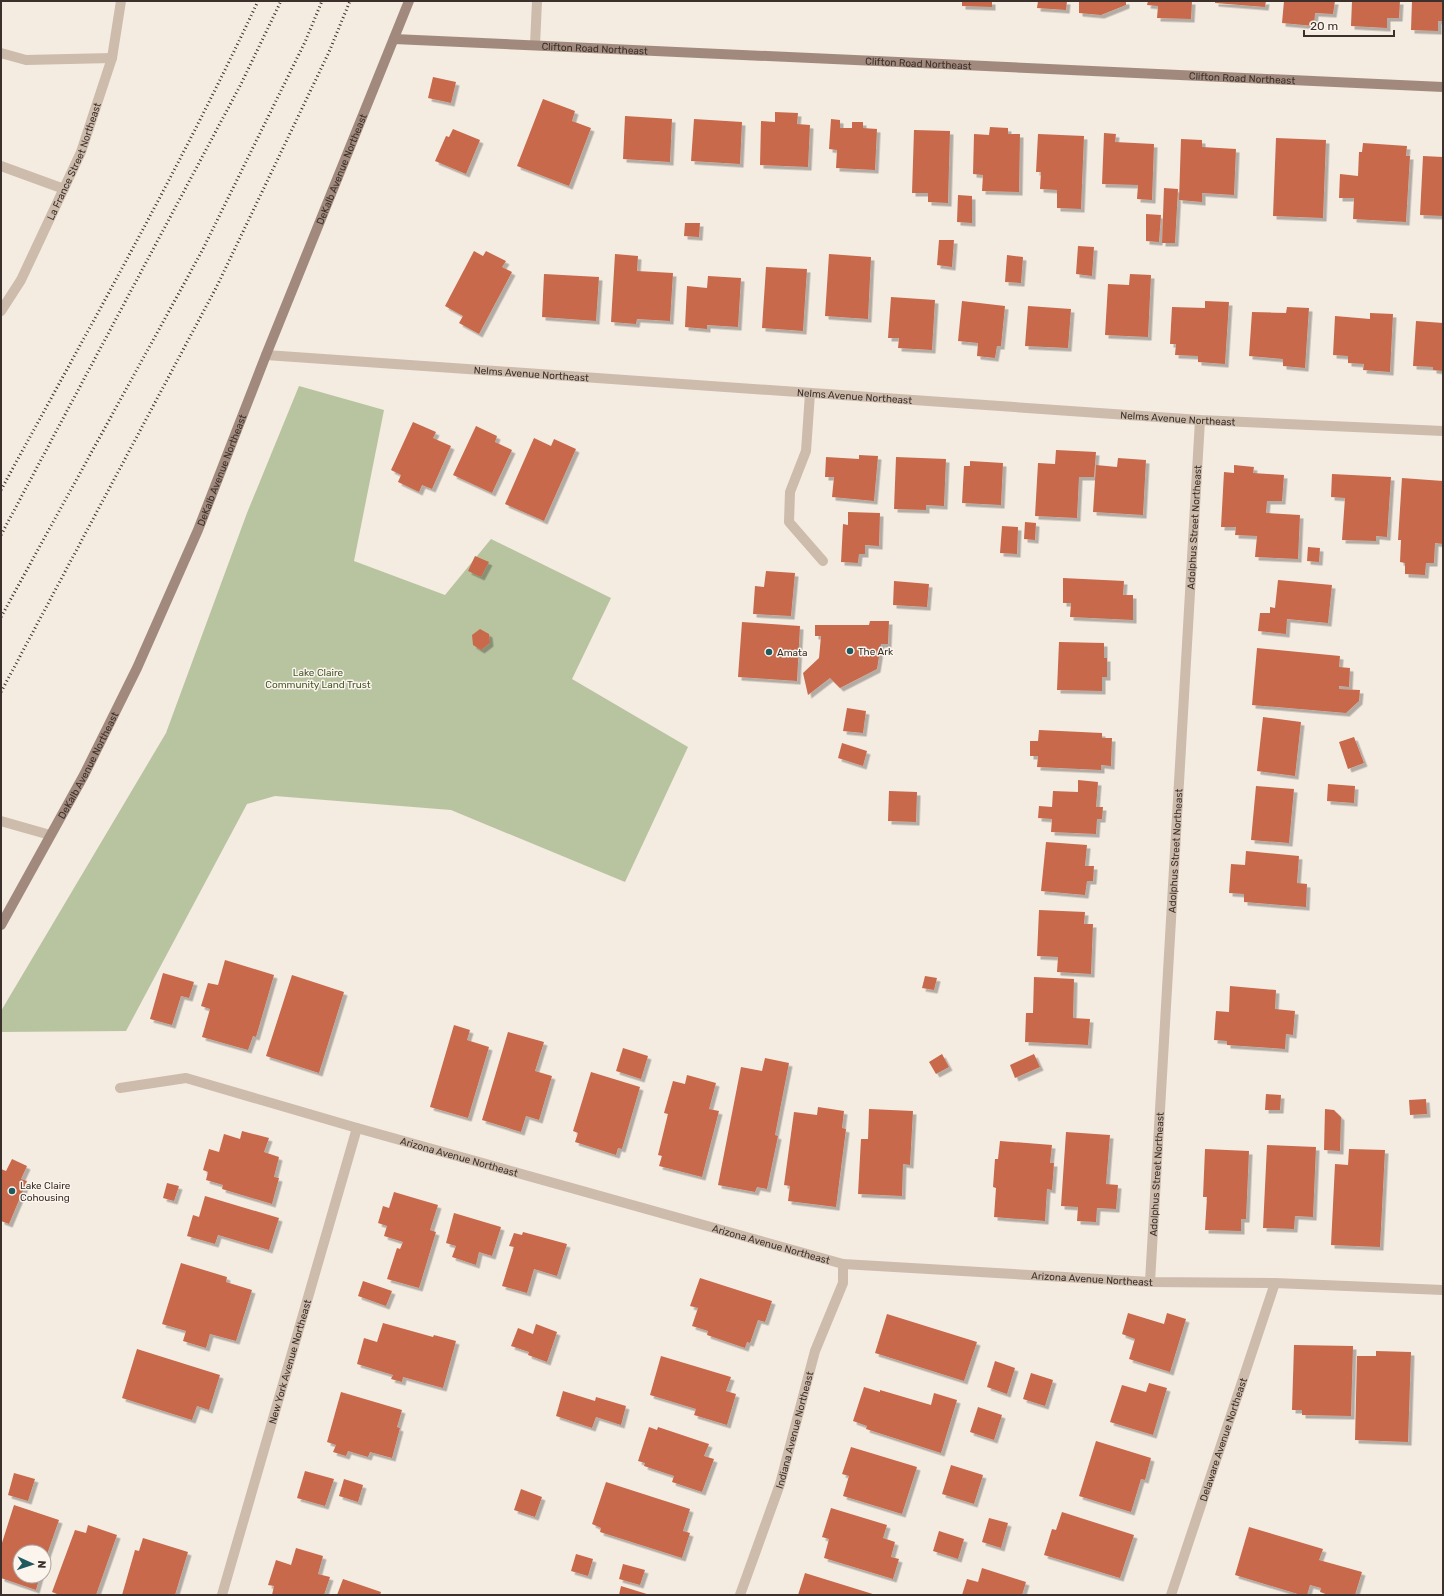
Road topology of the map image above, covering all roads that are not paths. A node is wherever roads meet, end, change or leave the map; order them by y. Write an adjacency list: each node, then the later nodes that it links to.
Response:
1 (121, 1): 7 (street, La France Street Northeast)
2 (409, 1): 4 (street, DeKalb Avenue Northeast)
3 (537, 1): 5 (street)
4 (394, 39): 5 (street, Clifton Road Northeast); 12 (street, DeKalb Avenue Northeast)
5 (535, 45): 8 (street, Clifton Road Northeast)
6 (1, 53): 7 (street)
7 (112, 58): 10 (street, La France Street Northeast)
8 (1443, 87)
9 (1, 166): 10 (street)
10 (64, 189): 11 (street, La France Street Northeast)
11 (1, 311)
12 (266, 355): 13 (street, Nelms Avenue Northeast); 18 (street, DeKalb Avenue Northeast)
13 (810, 393): 14 (street, Nelms Avenue Northeast); 16 (street)
14 (1200, 420): 15 (street, Nelms Avenue Northeast); 23 (street, Adolphus Street Northeast)
15 (1443, 431)
16 (823, 561)
17 (1, 821): 18 (street)
18 (50, 835): 19 (street, DeKalb Avenue Northeast)
19 (1, 925)
20 (120, 1088): 21 (street, Arizona Avenue Northeast)
21 (357, 1128): 22 (street, Arizona Avenue Northeast); 26 (street, New York Avenue Northeast)
22 (844, 1264): 23 (street, Arizona Avenue Northeast); 27 (street, Indiana Avenue Northeast)
23 (1150, 1282): 24 (street, Arizona Avenue Northeast)
24 (1275, 1284): 25 (street, Arizona Avenue Northeast); 28 (street, Delaware Avenue Northeast)
25 (1443, 1290)
26 (222, 1595)
27 (740, 1595)
28 (1172, 1595)

